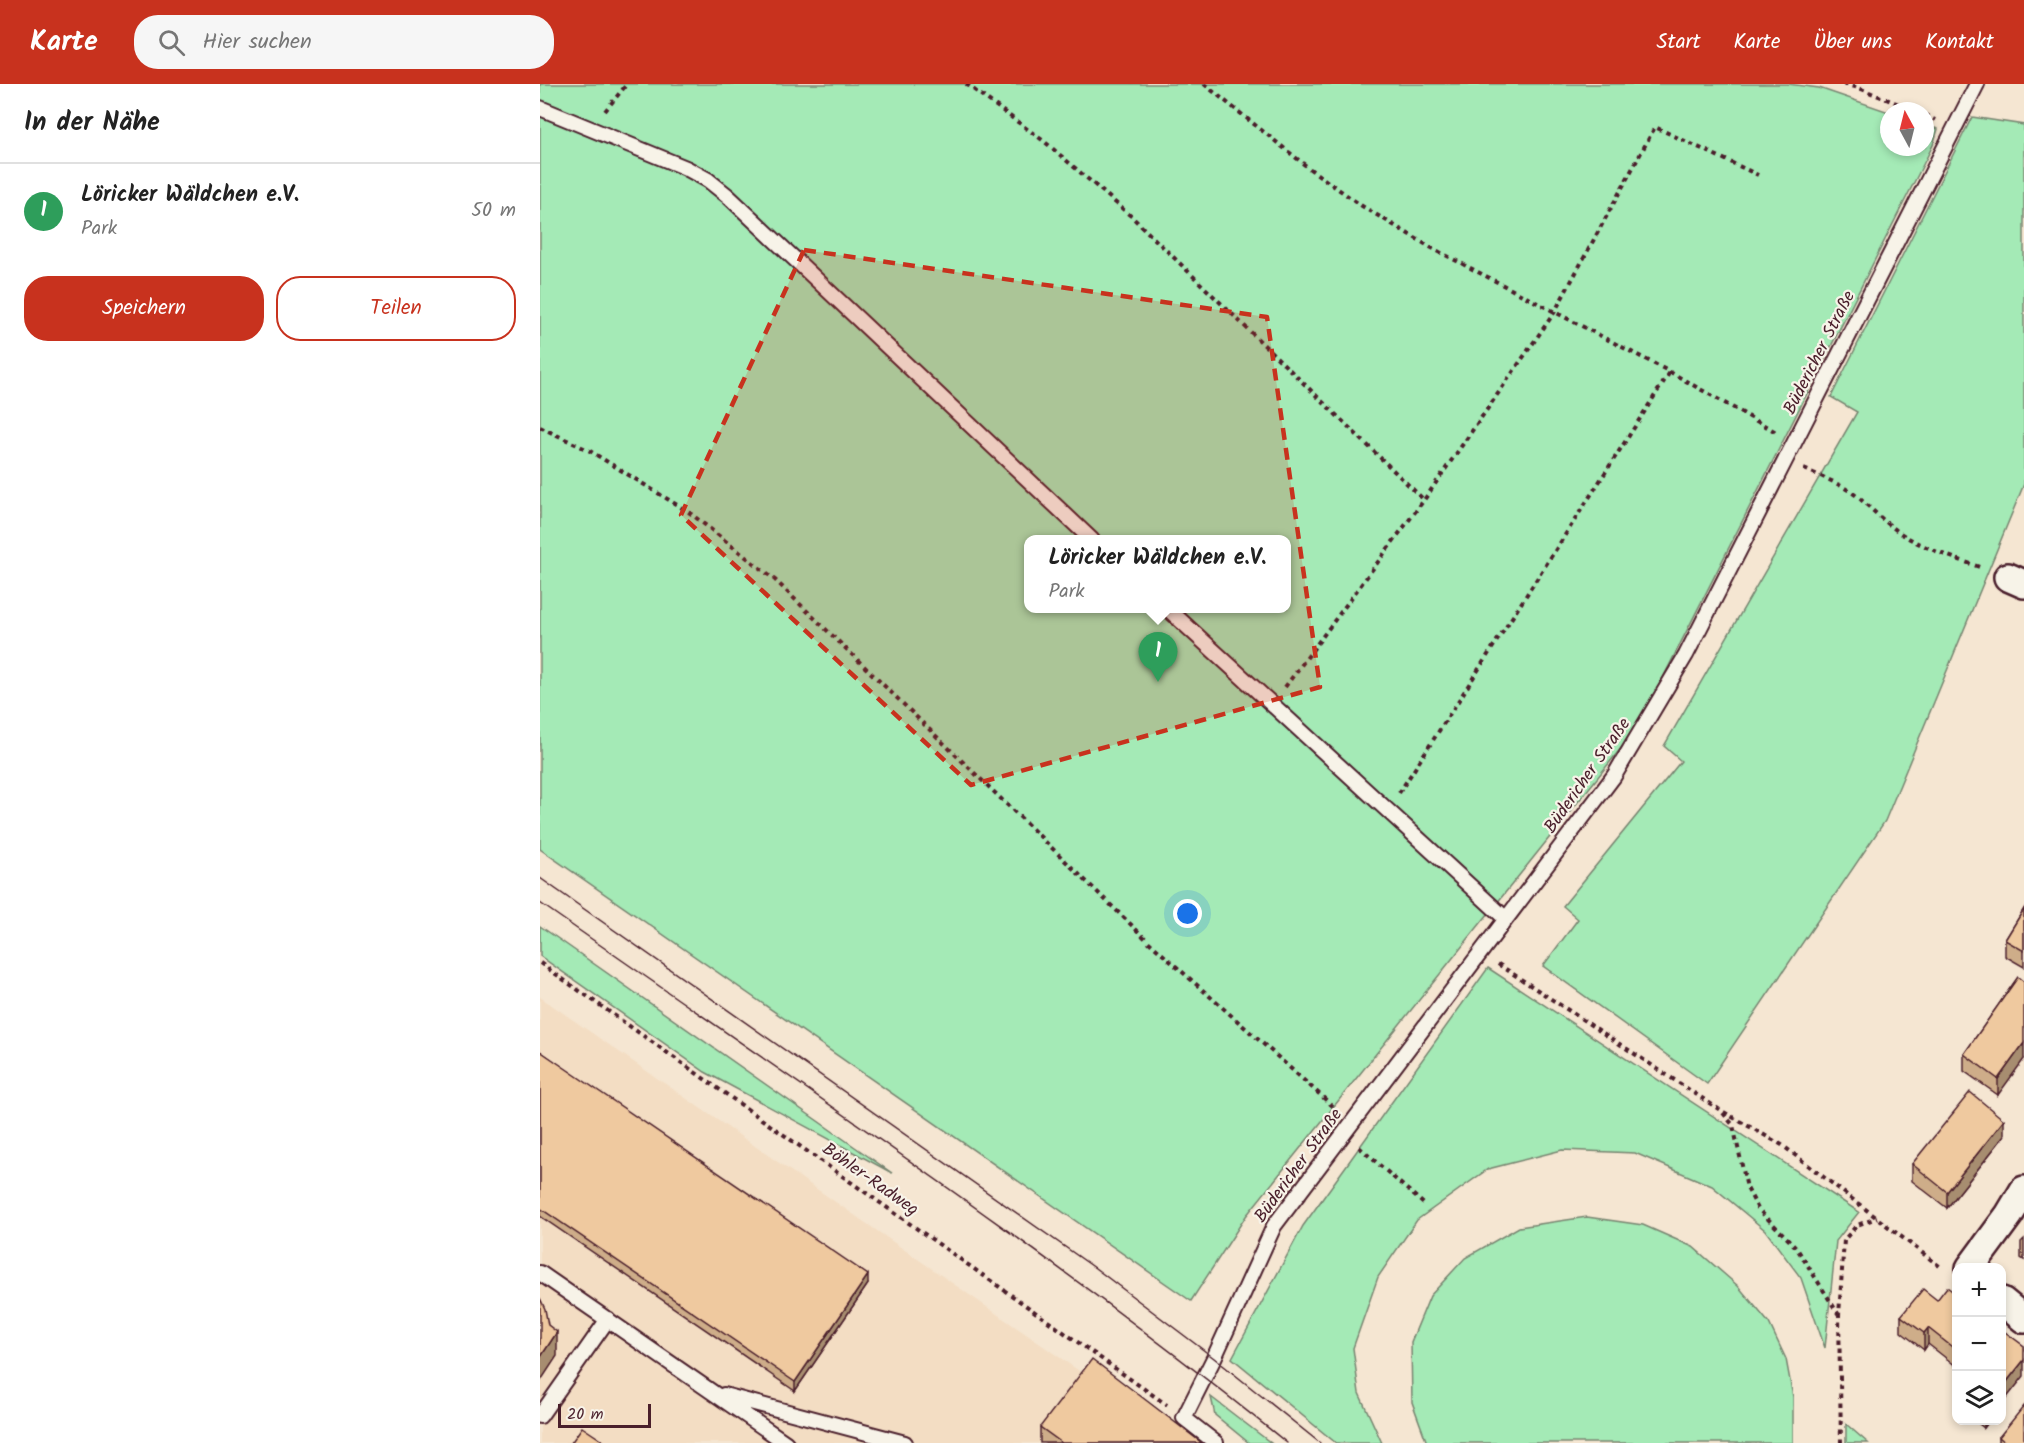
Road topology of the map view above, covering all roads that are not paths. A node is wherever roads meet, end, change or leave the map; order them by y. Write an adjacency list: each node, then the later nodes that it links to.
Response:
1 (1977, 84): 5 (lane, Büdericher Straße)
2 (540, 108): 3 (lane)
3 (1087, 535)
4 (1171, 613): 5 (lane)
5 (1506, 919): 16 (lane, Büdericher Straße)
6 (2024, 1190): 7 (street)
7 (1963, 1263)
8 (540, 1273): 10 (lane)
9 (2006, 1305): 11 (street)
10 (608, 1319): 12 (lane); 13 (lane)
11 (2024, 1319)
12 (716, 1393): 14 (lane); 15 (lane)
13 (540, 1416)
14 (786, 1443)
15 (905, 1443)
16 (1216, 1443)

